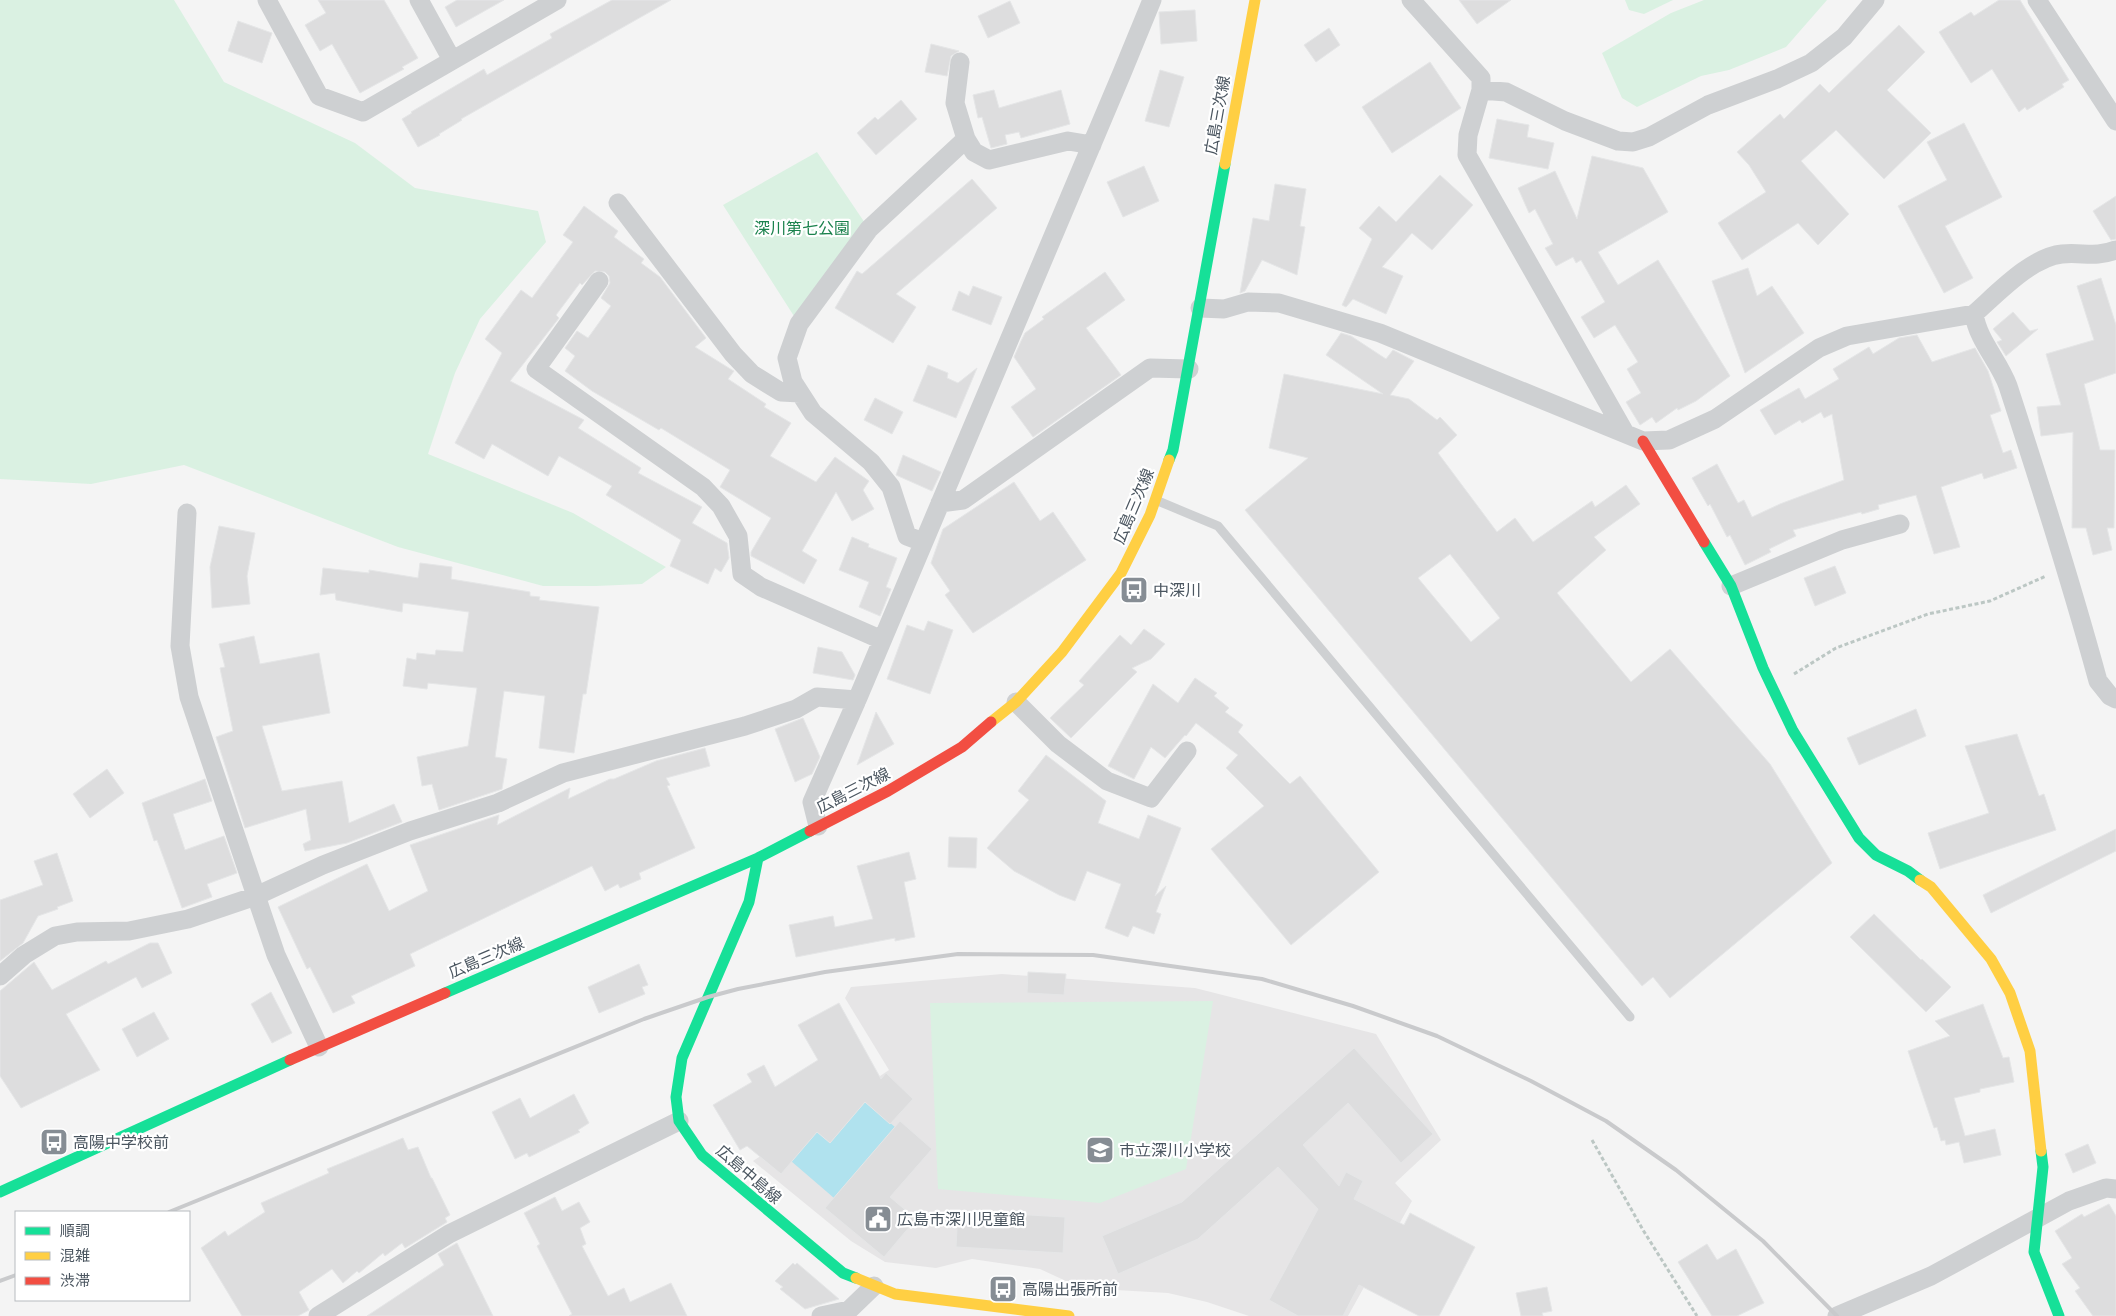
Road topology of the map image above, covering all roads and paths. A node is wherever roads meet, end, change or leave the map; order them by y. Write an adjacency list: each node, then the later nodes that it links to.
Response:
1 (267, 0): 9 (street)
2 (419, 0): 9 (street)
3 (557, 0): 9 (street)
4 (1152, 0): 14 (street)
5 (1255, 0): 18 (main road, 広島三次線)
6 (1411, 0): 11 (street)
7 (1874, 0): 11 (street)
8 (2037, 0): 12 (street)
9 (452, 60)
10 (960, 62): 13 (street)
11 (1481, 90): 22 (street)
12 (2116, 121)
13 (966, 139): 14 (street); 21 (street)
14 (1092, 145): 25 (street)
15 (618, 203): 21 (street)
16 (2116, 250): 19 (street)
17 (599, 281): 31 (street)
18 (1200, 308): 20 (main road, 広島三次線); 22 (street)
19 (1974, 314): 23 (street); 29 (street)
20 (1189, 369): 24 (main road, 広島三次線); 25 (street)
21 (800, 393): 28 (street)
22 (1625, 434): 23 (street)
23 (1643, 441): 30 (main road)
24 (1156, 500): 35 (main road, 広島三次線); 41 (lane)
25 (940, 503): 28 (street)
26 (188, 513): 39 (street)
27 (1900, 524): 30 (street)
28 (922, 542): 31 (street)
29 (2067, 567): 32 (path); 33 (street)
30 (1731, 586): 32 (main road)
31 (882, 640): 34 (street)
32 (1775, 694): 47 (main road)
33 (2116, 699)
34 (857, 700): 37 (street); 39 (street)
35 (1016, 702): 36 (street); 37 (main road, 広島三次線)
36 (1187, 751)
37 (818, 826): 38 (main road, 広島三次線)
38 (758, 858): 42 (main road, 広島三次線); 43 (main road, 広島中島線)
39 (256, 896): 40 (street); 42 (street)
40 (0, 976)
41 (1630, 1017)
42 (319, 1047): 46 (main road, 広島三次線)
43 (679, 1121): 48 (main road, 広島中島線); 49 (street)
44 (1592, 1140): 52 (path)
45 (2116, 1189): 47 (street)
46 (0, 1192)
47 (2037, 1218): 53 (street); 54 (main road)
48 (874, 1286): 50 (street); 51 (main road, 広島中島線)
49 (329, 1313)
50 (821, 1316)
51 (1069, 1316)
52 (1697, 1316)
53 (1837, 1316)
54 (2059, 1316)

